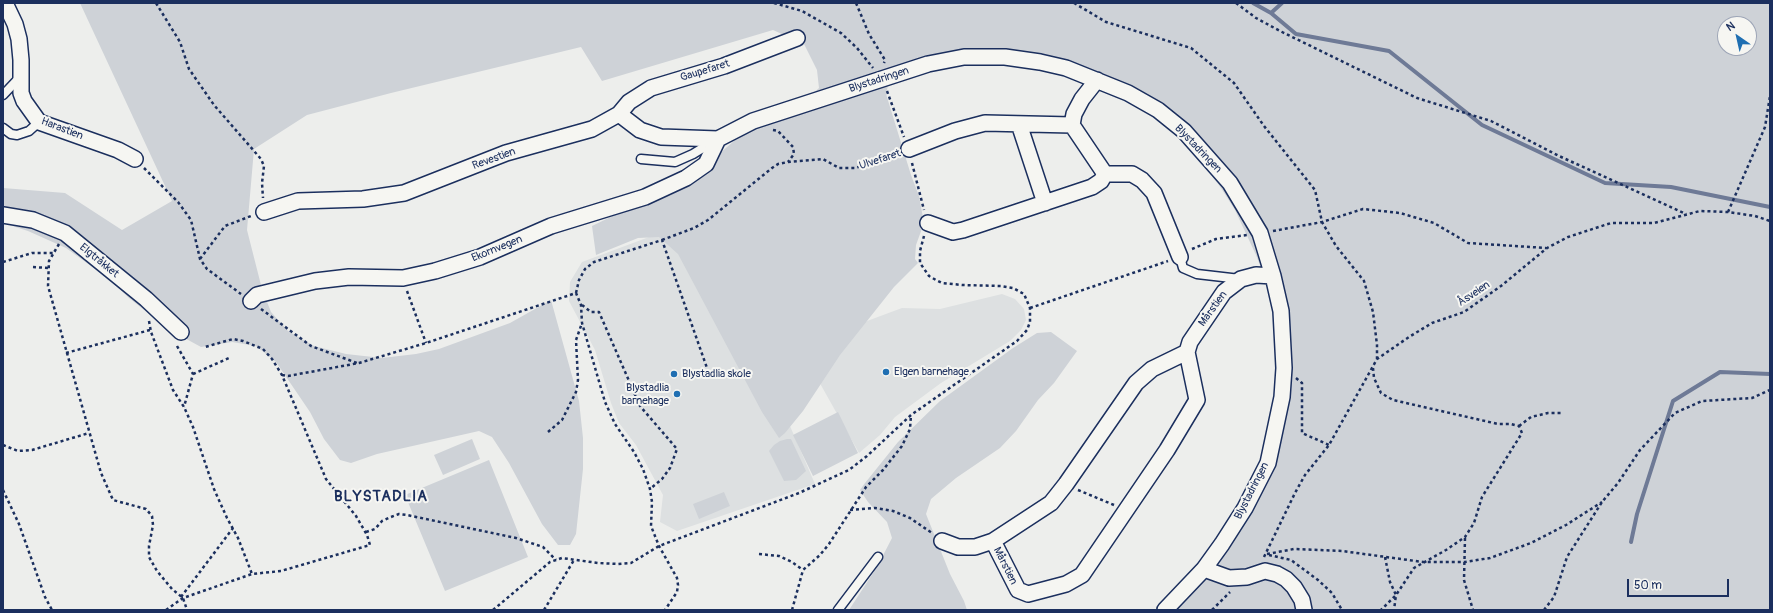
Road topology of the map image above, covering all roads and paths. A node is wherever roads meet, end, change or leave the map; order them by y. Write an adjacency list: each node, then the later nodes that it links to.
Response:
1 (5, 3): 8 (street, Harastien)
2 (156, 3): 26 (path)
3 (774, 3): 9 (path)
4 (856, 3): 9 (path)
5 (1074, 3): 31 (path)
6 (1236, 3): 28 (path)
7 (797, 38): 13 (street, Gaupefaret)
8 (21, 76): 11 (lane); 15 (street, Harastien)
9 (881, 80): 10 (street, Blystadringen); 14 (street, Blystadringen)
10 (1097, 80): 17 (street); 34 (street, Blystadringen)
11 (3, 95)
12 (1770, 96): 27 (path)
13 (619, 114): 19 (street); 26 (street, Revestien)
14 (753, 121): 19 (street, Blystadringen); 23 (path)
15 (39, 122): 18 (lane); 22 (street, Harastien)
16 (1019, 124): 17 (street, Ulvefaret); 20 (street, Ulvefaret); 25 (street)
17 (1072, 124): 24 (street)
18 (3, 128)
19 (718, 139): 21 (lane); 44 (street, Ekornvegen)
20 (909, 149): 23 (path, Ulvefaret)
21 (641, 158)
22 (135, 159): 39 (path)
23 (788, 162): 35 (path, Ulvefaret)
24 (1105, 174): 25 (street); 38 (street)
25 (1045, 203): 32 (street)
26 (264, 212): 39 (path)
27 (1728, 212): 28 (path, Åsveien); 30 (path, Åsveien)
28 (1687, 214): 36 (path, Åsveien)
29 (3, 216): 33 (street, Elgtråkket)
30 (1770, 221)
31 (1322, 222): 34 (path); 36 (path); 59 (path)
32 (928, 223): 50 (path)
33 (65, 233): 37 (path); 47 (street, Elgtråkket)
34 (1260, 233): 38 (path); 43 (street, Blystadringen)
35 (662, 240): 46 (path, Ulvefaret); 61 (path)
36 (1547, 248): 59 (path, Åsveien)
37 (54, 253): 40 (path); 42 (path)
38 (1180, 257): 45 (lane); 50 (path)
39 (200, 259): 48 (path)
40 (3, 262)
41 (33, 267): 42 (path)
42 (48, 268): 57 (path)
43 (1273, 276): 45 (street, Mårstien); 62 (street, Blystadringen)
44 (403, 278): 48 (street, Ekornvegen); 54 (path)
45 (1240, 279): 56 (street, Mårstien)
46 (576, 294): 49 (path); 54 (path)
47 (146, 299): 52 (path); 53 (street, Elgtråkket)
48 (251, 301): 60 (path)
49 (581, 305): 51 (path); 76 (path)
50 (1030, 308): 69 (path)
51 (582, 323): 71 (path); 76 (path)
52 (150, 330): 57 (path); 67 (path)
53 (179, 338): 64 (path)
54 (426, 343): 60 (path)
55 (204, 347): 65 (path)
56 (1187, 352): 75 (street, Mårstien); 80 (street, Mårstien)
57 (66, 353): 72 (path)
58 (229, 358): 64 (path)
59 (1377, 360): 63 (path, Åsveien)
60 (358, 363): 65 (path)
61 (707, 368)
62 (1284, 368): 74 (path); 95 (street, Blystadringen)
63 (1373, 368): 70 (path); 74 (path, Åsveien)
64 (194, 374): 67 (path)
65 (282, 375): 82 (path)
66 (1770, 390): 78 (path)
67 (184, 407): 81 (path)
68 (1561, 413): 70 (path)
69 (911, 415): 79 (path); 86 (path)
70 (1520, 426): 83 (path)
71 (548, 432)
72 (89, 433): 73 (path); 99 (path)
73 (3, 445)
74 (1329, 445): 88 (path, Åsveien)
75 (1066, 484): 80 (path); 85 (street, Mårstien)
76 (650, 489): 86 (path)
77 (3, 490): 100 (path)
78 (1602, 502): 94 (path); 114 (path)
79 (850, 510): 84 (path); 96 (path)
80 (1126, 510): 85 (street, Mårstien)
81 (232, 528): 97 (path); 99 (path)
82 (366, 532): 91 (path); 97 (path)
83 (1465, 537): 93 (path); 94 (path)
84 (942, 541): 85 (street)
85 (993, 541)
86 (659, 546): 92 (path); 105 (path)
87 (759, 554): 96 (path)
88 (1267, 554): 90 (path); 110 (path)
89 (878, 557): 107 (lane)
90 (1385, 557): 93 (path); 98 (path)
91 (556, 560): 92 (path); 103 (path)
92 (574, 560): 104 (path)
93 (1423, 562): 94 (path); 98 (path)
94 (1465, 562): 113 (path)
95 (1204, 569): 108 (street, Blystadringen); 109 (street)
96 (802, 570): 106 (path)
97 (252, 574): 99 (path)
98 (1396, 595): 111 (path); 112 (path)
99 (182, 597): 101 (path); 102 (path)
100 (52, 610)
101 (166, 610)
102 (187, 610)
103 (493, 610)
104 (544, 610)
105 (665, 610)
106 (792, 610)
107 (838, 610)
108 (1165, 610)
109 (1304, 610)
110 (1342, 610)
111 (1381, 610)
112 (1394, 610)
113 (1473, 610)
114 (1544, 610)

